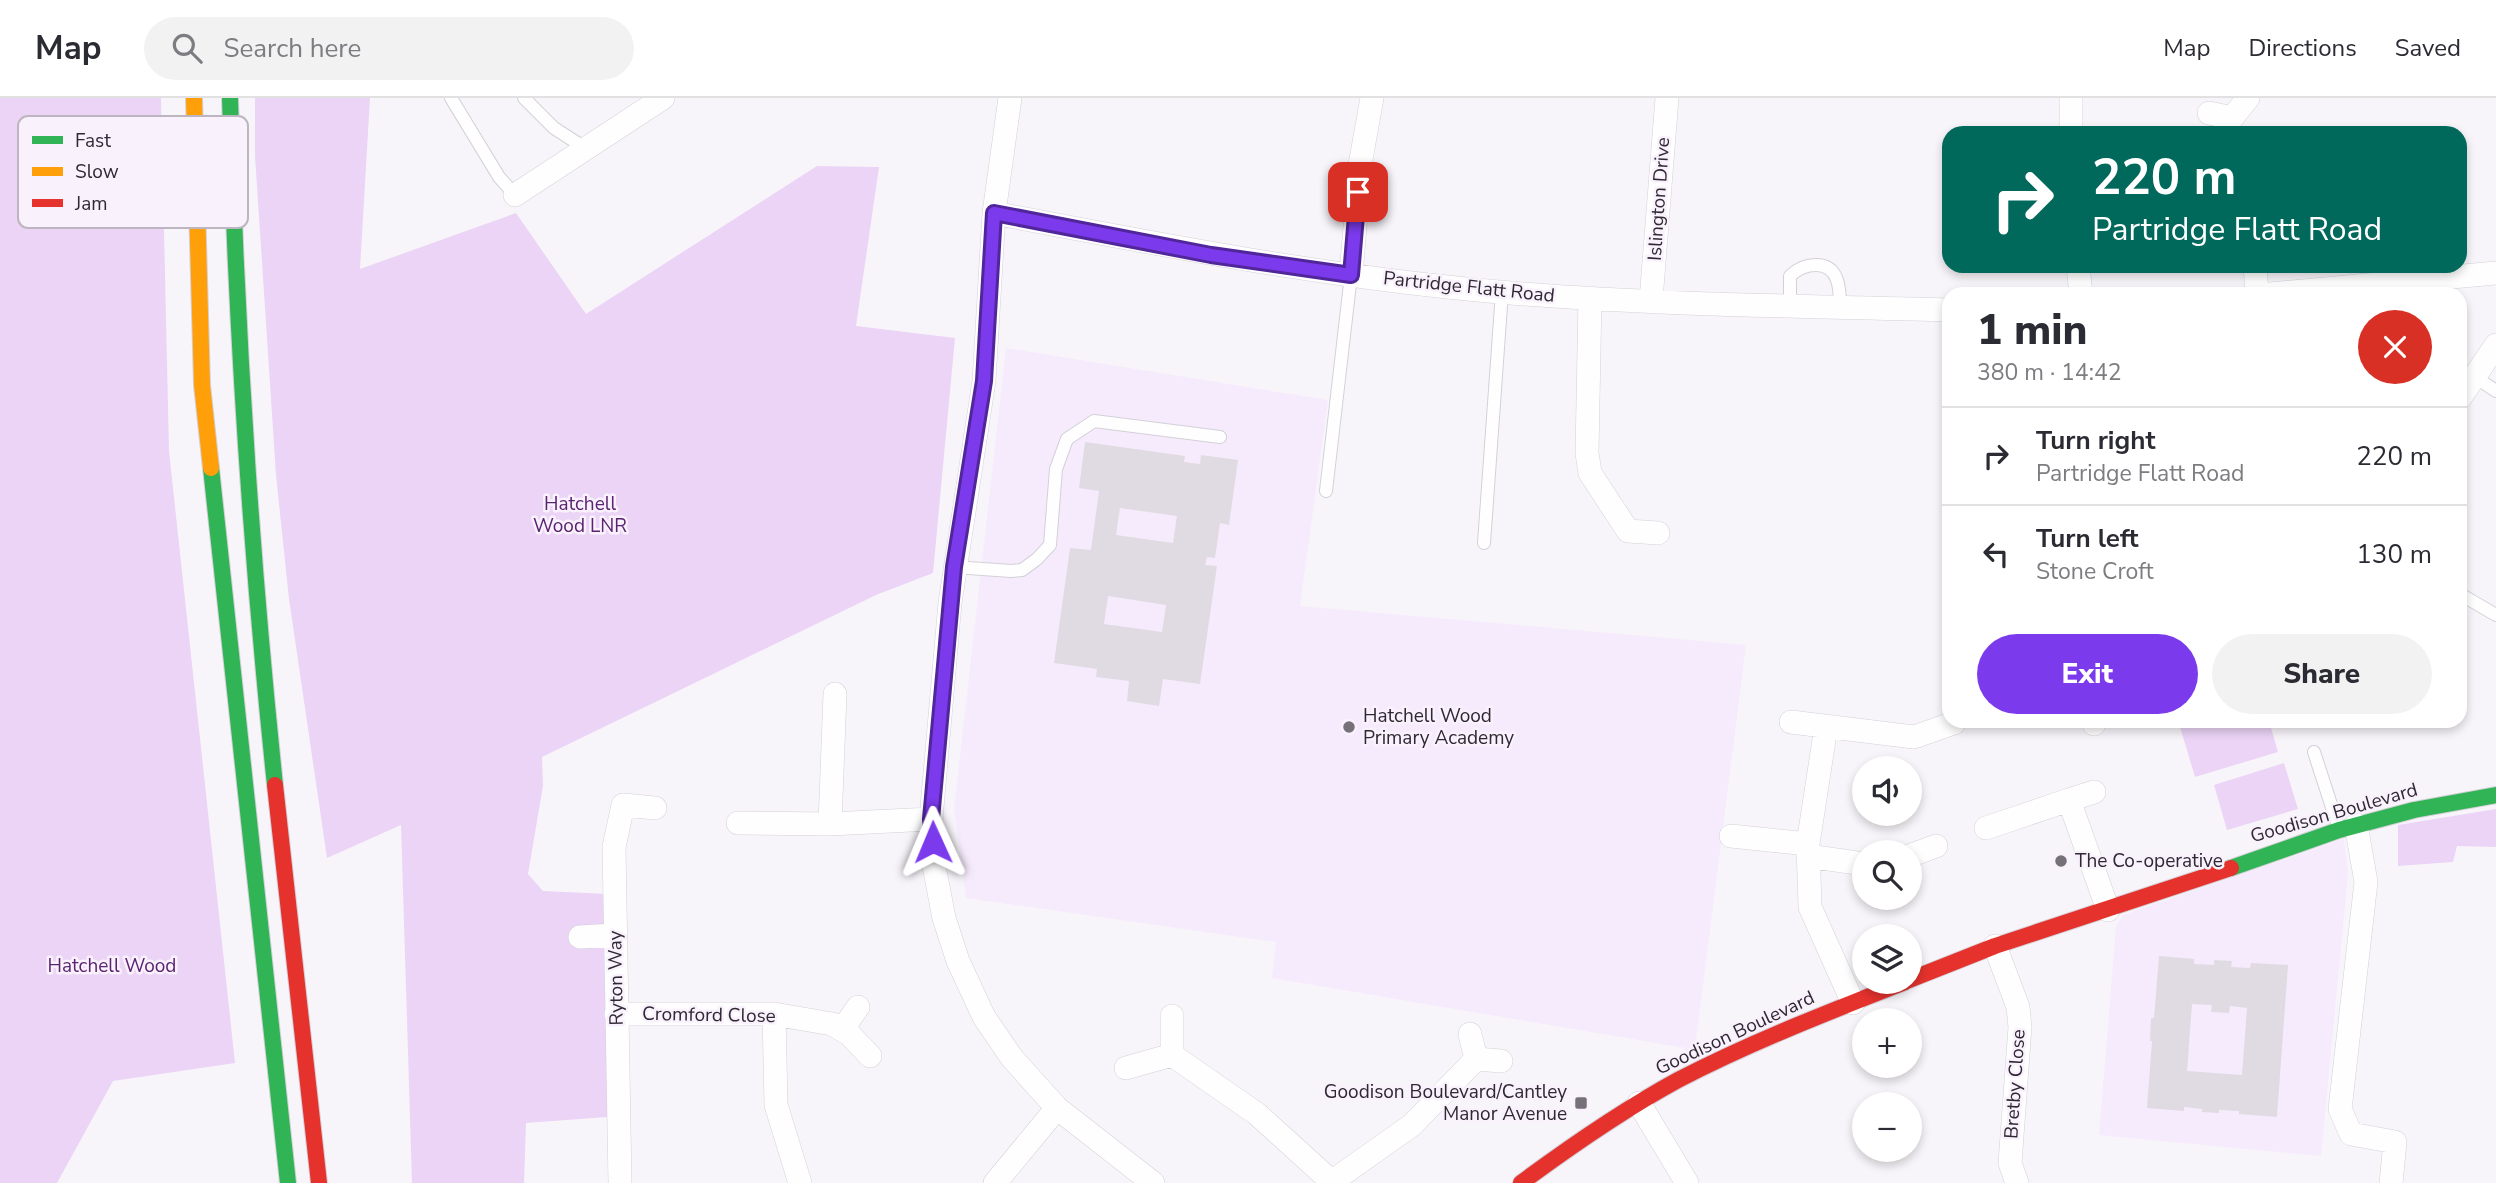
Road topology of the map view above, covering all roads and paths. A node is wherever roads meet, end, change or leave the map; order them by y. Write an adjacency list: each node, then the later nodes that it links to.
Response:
1 (194, 98): 12 (main road)
2 (230, 98): 13 (main road)
3 (452, 98): 17 (lane)
4 (524, 98): 16 (lane)
5 (663, 98): 16 (street)
6 (1010, 98): 18 (street)
7 (1372, 98): 22 (street)
8 (1667, 98): 26 (street, Islington Drive)
9 (2071, 98): 15 (street)
10 (2248, 98): 14 (street)
11 (2209, 114): 14 (street)
12 (195, 116)
13 (230, 116)
14 (2236, 125)
15 (2071, 126)
16 (585, 148): 17 (street)
17 (515, 195)
18 (994, 213): 22 (street, Partridge Flatt Road); 38 (street)
19 (198, 228): 81 (main road)
20 (233, 228): 82 (main road)
21 (2496, 273): 23 (street)
22 (1351, 275): 24 (street, Partridge Flatt Road); 35 (lane)
23 (2345, 287)
24 (1502, 292): 25 (street, Partridge Flatt Road); 37 (lane)
25 (1590, 298): 26 (street, Partridge Flatt Road); 36 (street)
26 (1651, 300): 27 (street, Partridge Flatt Road)
27 (1790, 305): 28 (street, Partridge Flatt Road); 28 (lane)
28 (1840, 307): 29 (street, Partridge Flatt Road)
29 (1942, 310)
30 (2496, 345): 31 (street)
31 (2475, 377): 32 (street); 33 (lane)
32 (2467, 388)
33 (2496, 391)
34 (1220, 438): 38 (lane)
35 (1326, 491)
36 (1658, 533)
37 (1484, 543)
38 (954, 567): 50 (street)
39 (2467, 598): 40 (lane)
40 (2496, 615)
41 (835, 694): 52 (street)
42 (1791, 722): 43 (street)
43 (1826, 727): 44 (street); 57 (street)
44 (1942, 727)
45 (2314, 752): 53 (lane)
46 (2094, 792): 48 (street)
47 (2496, 795): 53 (main road, Goodison Boulevard)
48 (2069, 800): 54 (street); 60 (street)
49 (655, 808): 61 (street, Ryton Way)
50 (931, 819): 52 (street); 79 (street)
51 (738, 823): 52 (street)
52 (830, 824)
53 (2347, 827): 60 (main road, Goodison Boulevard); 90 (street)
54 (1986, 828)
55 (1731, 836): 57 (street)
56 (1936, 846): 58 (street)
57 (1808, 850): 59 (street); 66 (street)
58 (1922, 851)
59 (1852, 861)
60 (2108, 910): 63 (main road, Goodison Boulevard)
61 (615, 934): 62 (street); 68 (street, Ryton Way)
62 (580, 937)
63 (1995, 946): 64 (main road, Goodison Boulevard); 89 (street, Bretby Close)
64 (1922, 975)
65 (1875, 994): 66 (main road, Goodison Boulevard)
66 (1853, 1003): 78 (main road, Goodison Boulevard)
67 (858, 1007): 71 (street)
68 (616, 1014): 69 (street, Cromford Close); 83 (street, Ryton Way)
69 (774, 1014): 71 (street, Cromford Close); 84 (street)
70 (1172, 1016): 73 (street)
71 (842, 1030): 74 (street, Cromford Close)
72 (1470, 1034): 75 (street)
73 (1172, 1055): 77 (street); 80 (street)
74 (870, 1056)
75 (1476, 1059): 76 (street); 80 (street)
76 (1501, 1061)
77 (1126, 1068)
78 (1639, 1102): 87 (main road, Goodison Boulevard); 88 (street)
79 (1057, 1108): 85 (street); 86 (street)
80 (1331, 1182)
81 (288, 1183)
82 (319, 1183)
83 (620, 1183)
84 (800, 1183)
85 (995, 1183)
86 (1153, 1183)
87 (1521, 1183)
88 (1687, 1183)
89 (2017, 1183)
90 (2391, 1183)

